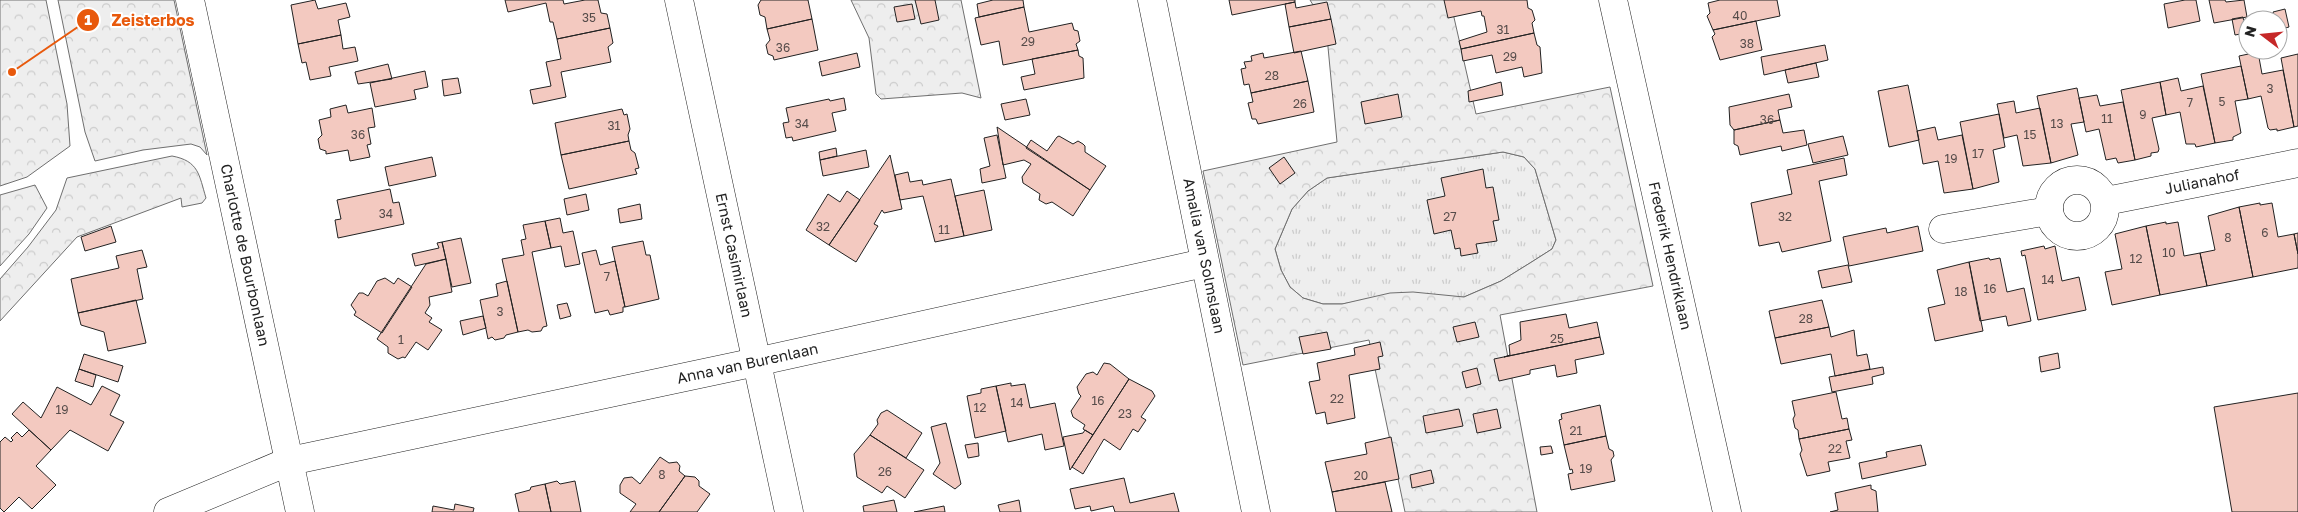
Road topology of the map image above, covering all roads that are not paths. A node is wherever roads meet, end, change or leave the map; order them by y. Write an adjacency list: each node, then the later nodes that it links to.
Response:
1 (190, 0): 11 (street, Charlotte de Bourbonlaan)
2 (679, 0): 10 (street, Ernst Casimirlaan)
3 (1152, 0): 9 (street, Amalia van Solmslaan)
4 (1613, 0): 16 (street, Frederik Hendriklaan)
5 (2298, 163): 6 (street, Julianahof)
6 (2106, 201): 7 (street); 7 (street)
7 (2049, 211): 8 (street)
8 (1943, 229)
9 (1204, 263): 10 (street, Anna van Burenlaan); 15 (street, Amalia van Solmslaan)
10 (756, 362): 11 (street, Anna van Burenlaan); 14 (street, Ernst Casimirlaan)
11 (290, 462): 12 (street, Anna van Burenlaan); 13 (street, Charlotte de Bourbonlaan)
12 (168, 512)
13 (300, 512)
14 (789, 512)
15 (1256, 512)
16 (1727, 512)

